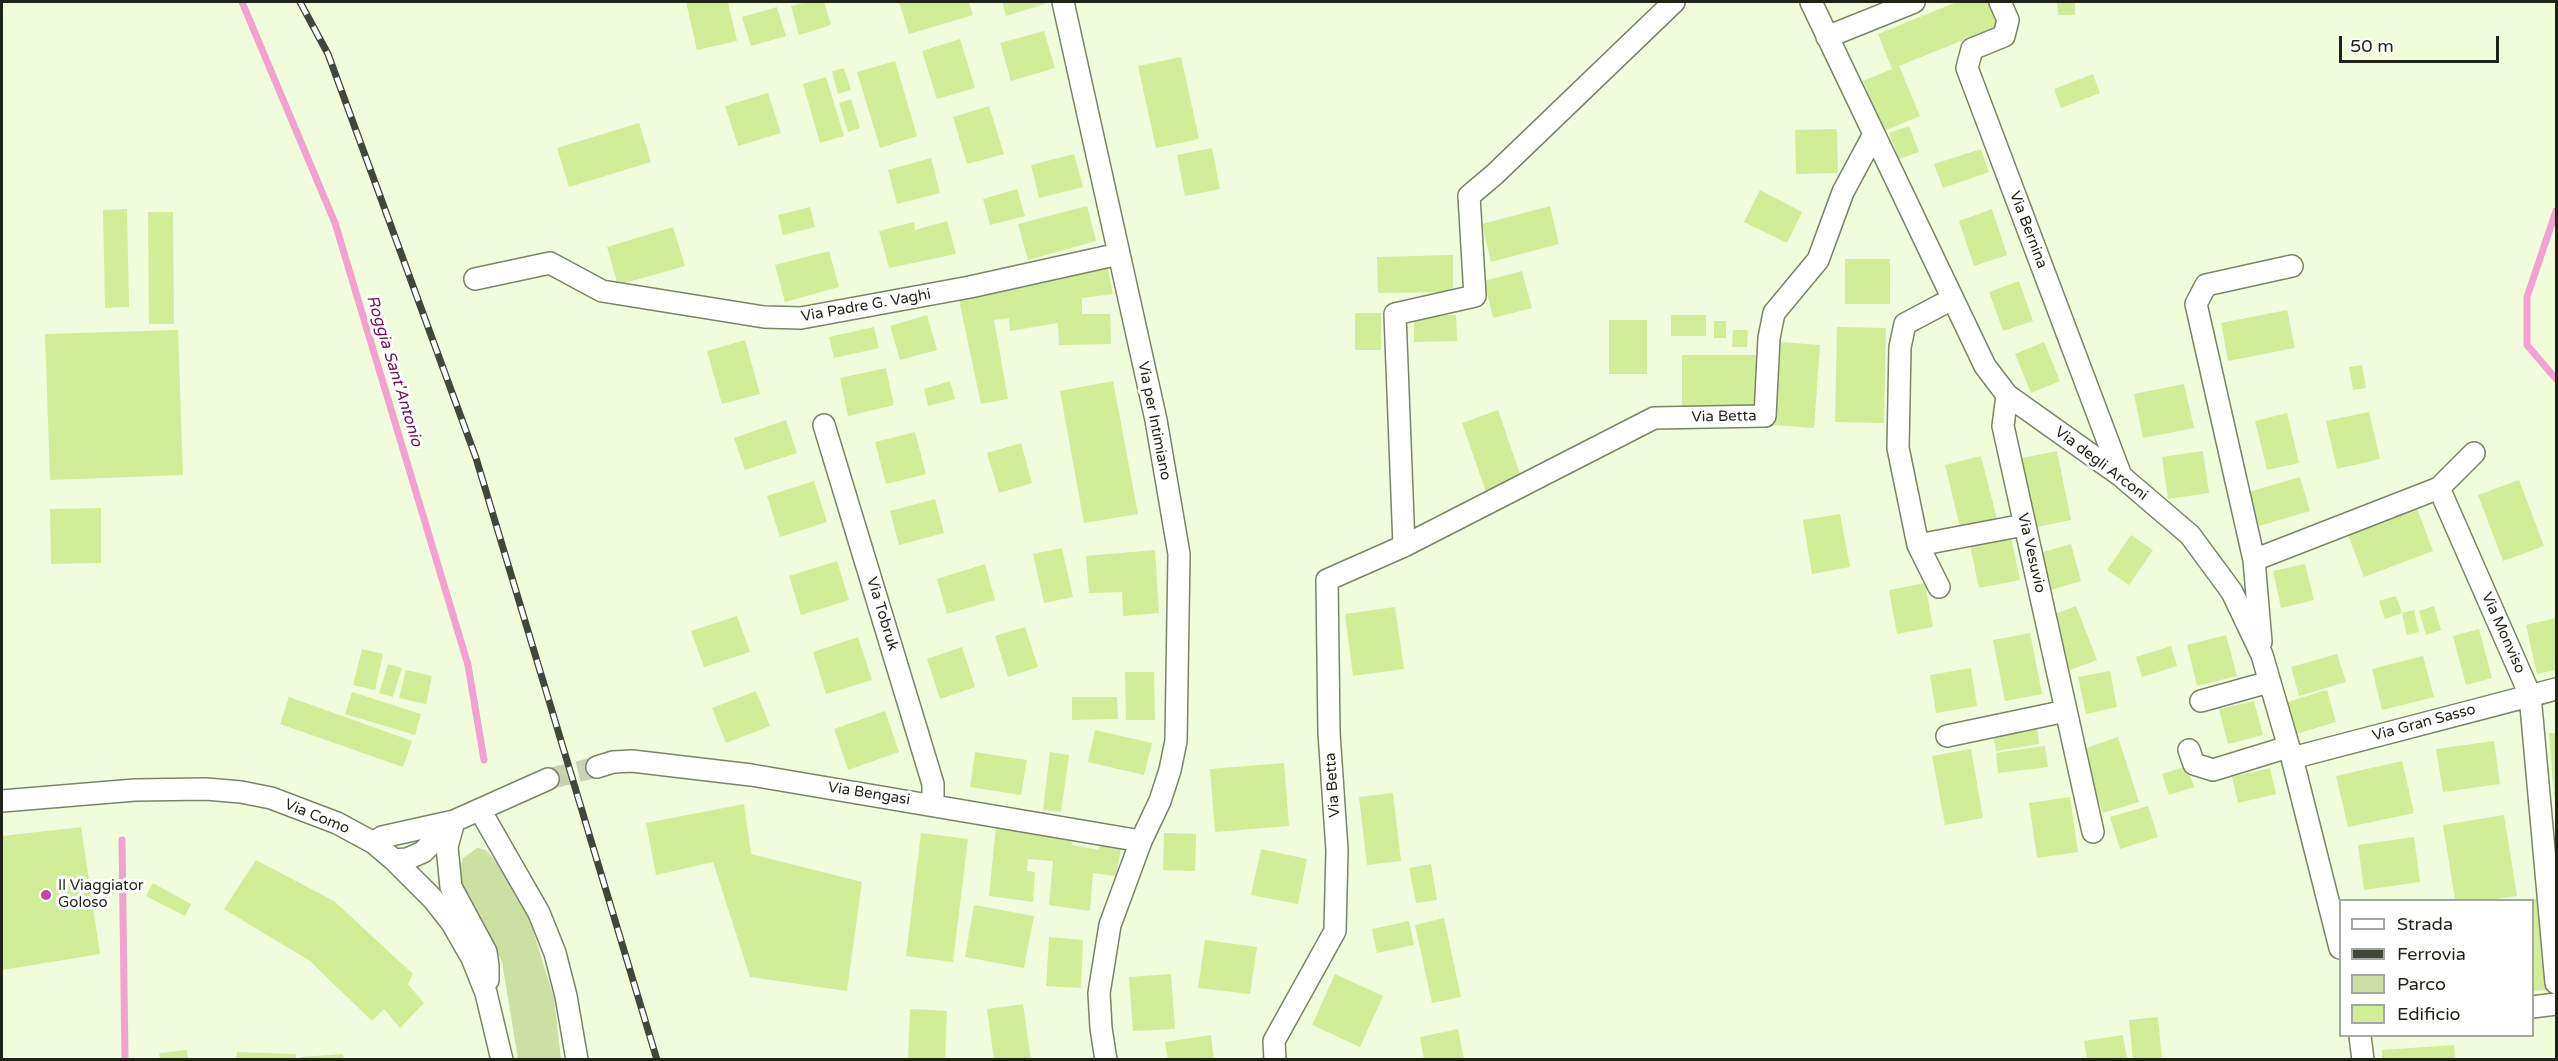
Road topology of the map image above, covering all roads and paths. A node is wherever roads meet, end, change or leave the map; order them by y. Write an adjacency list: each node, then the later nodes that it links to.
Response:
1 (1063, 2): 8 (street, Via per Intimiano)
2 (1674, 2): 19 (street)
3 (1811, 2): 6 (street, Via degli Arconi)
4 (1914, 2): 6 (street)
5 (2000, 2): 15 (street, Via Bernina)
6 (1827, 37): 7 (street, Via degli Arconi)
7 (1873, 136): 11 (street, Via degli Arconi); 19 (street, Via Betta)
8 (1119, 254): 10 (street, Via Padre G. Vaghi); 37 (street, Via per Intimiano)
9 (2292, 266): 20 (street)
10 (475, 279)
11 (1952, 299): 12 (street, Via degli Arconi); 18 (street)
12 (2007, 395): 15 (street, Via degli Arconi); 17 (street, Via Vesuvio)
13 (824, 425): 34 (street, Via Tobruk)
14 (2474, 453): 16 (street)
15 (2121, 476): 22 (street, Via degli Arconi)
16 (2439, 488): 20 (street); 25 (street, Via Monviso)
17 (2024, 525): 18 (street); 27 (street, Via Vesuvio)
18 (1918, 545): 21 (street)
19 (1404, 546): 50 (street, Via Betta)
20 (2254, 560): 22 (street)
21 (1939, 587)
22 (2262, 655): 23 (street, Via degli Arconi)
23 (2270, 682): 26 (street); 30 (street, Via degli Arconi)
24 (2556, 689): 25 (street, Via Gran Sasso)
25 (2530, 695): 30 (street, Via Gran Sasso); 41 (street, Via Monviso)
26 (2202, 701)
27 (2066, 711): 28 (street); 36 (street, Via Vesuvio)
28 (1947, 736)
29 (2190, 750): 30 (street, Via Gran Sasso)
30 (2290, 753): 40 (street, Via degli Arconi)
31 (597, 767): 34 (street, Via Bengasi)
32 (548, 779): 35 (street)
33 (2, 801): 38 (street, Via Como)
34 (933, 804): 37 (street, Via Bengasi)
35 (468, 814): 38 (street); 39 (street); 42 (street); 47 (street); 48 (street)
36 (2093, 832)
37 (1141, 841): 49 (street, Via per Intimiano)
38 (374, 843): 39 (street, Via Como)
39 (394, 860): 42 (street, Via Como)
40 (2339, 944)
41 (2556, 983)
42 (486, 993): 46 (street, Via Como)
43 (2556, 1004): 44 (street)
44 (2534, 1007)
45 (2360, 1037): 51 (street)
46 (502, 1059)
47 (566, 1059)
48 (577, 1059)
49 (1106, 1059)
50 (1275, 1059)
51 (2363, 1059)

